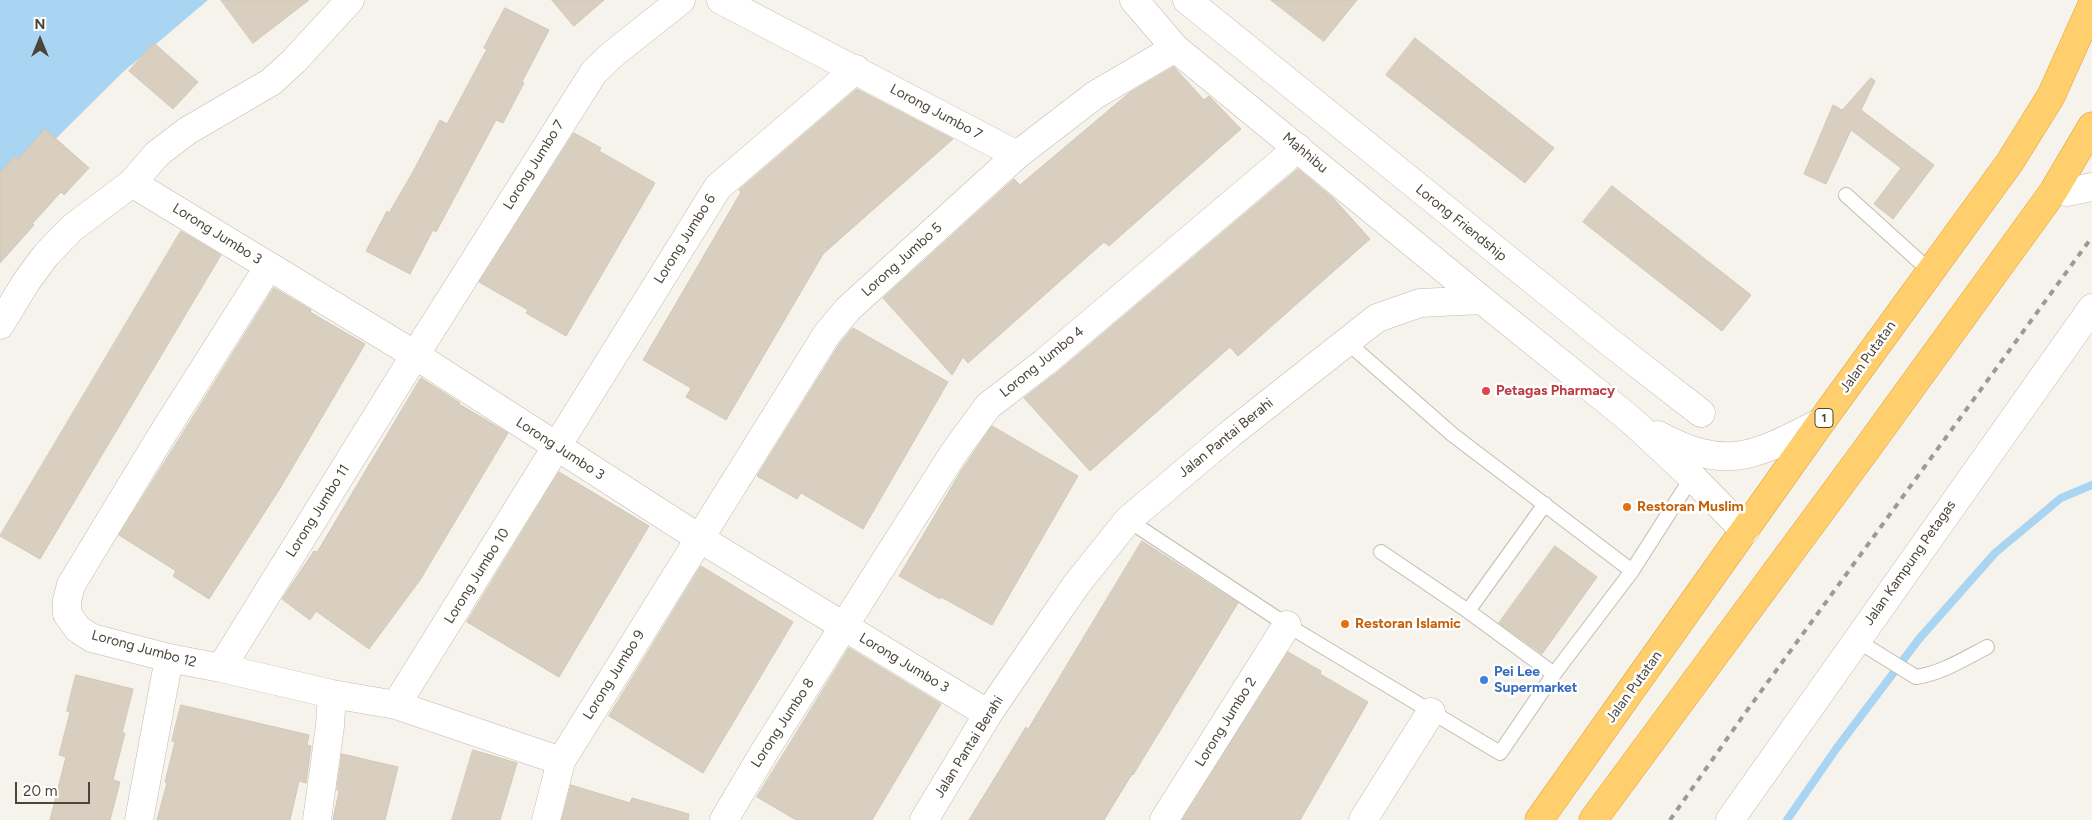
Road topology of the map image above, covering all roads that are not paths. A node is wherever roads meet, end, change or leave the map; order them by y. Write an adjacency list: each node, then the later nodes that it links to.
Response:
1 (350, 0): 14 (street)
2 (681, 0): 24 (street, Lorong Jumbo 7)
3 (721, 0): 9 (street, Lorong Jumbo 7)
4 (1134, 0): 8 (street, Mahhibu)
5 (1187, 0): 7 (street, Lorong Friendship)
6 (2092, 5): 19 (highway, Jalan Putatan / 1)
7 (1223, 31): 8 (street); 25 (street, Lorong Friendship)
8 (1184, 54): 11 (street, Mahhibu); 12 (street, Lorong Jumbo 5)
9 (856, 69): 12 (street, Lorong Jumbo 7); 28 (street, Lorong Jumbo 6)
10 (2092, 126): 17 (highway)
11 (1298, 148): 20 (street, Mahhibu); 38 (street, Lorong Jumbo 4)
12 (1017, 155): 33 (street, Lorong Jumbo 5)
13 (2092, 155): 15 (highway)
14 (132, 183): 18 (street, Lorong Jumbo 3); 22 (street)
15 (2079, 189): 17 (highway)
16 (1846, 195): 19 (lane)
17 (2023, 232): 57 (highway)
18 (269, 266): 24 (street, Lorong Jumbo 3); 41 (street, Lorong Jumbo 12)
19 (1930, 271): 27 (highway, Jalan Putatan / 1)
20 (1482, 300): 23 (street, Jalan Pantai Berahi); 26 (street)
21 (2092, 308): 39 (street, Jalan Kampung Petagas)
22 (0, 325)
23 (1347, 342): 30 (lane); 31 (street, Jalan Pantai Berahi)
24 (415, 355): 28 (street, Lorong Jumbo 3); 42 (street, Lorong Jumbo 11)
25 (1701, 413)
26 (1631, 420): 27 (street); 29 (street)
27 (1821, 422): 32 (highway, Jalan Putatan / 1)
28 (557, 447): 33 (street, Lorong Jumbo 3); 45 (street, Lorong Jumbo 10)
29 (1692, 477): 32 (street); 35 (lane)
30 (1545, 504): 35 (lane); 36 (lane)
31 (1128, 520): 37 (lane); 47 (street, Jalan Pantai Berahi)
32 (1745, 532): 56 (highway, Jalan Putatan / 1)
33 (699, 538): 38 (street, Lorong Jumbo 3); 48 (street, Lorong Jumbo 9)
34 (1381, 552): 36 (lane)
35 (1632, 571): 43 (lane)
36 (1468, 611): 43 (lane)
37 (1287, 625): 46 (lane); 54 (street, Lorong Jumbo 2)
38 (844, 627): 47 (street, Lorong Jumbo 3); 52 (street, Lorong Jumbo 8)
39 (1865, 646): 40 (lane); 58 (street, Jalan Kampung Petagas)
40 (1987, 647)
41 (169, 658): 42 (street, Lorong Jumbo 12); 49 (street)
42 (221, 668): 44 (street, Lorong Jumbo 12)
43 (1554, 674): 46 (lane)
44 (332, 694): 45 (street, Lorong Jumbo 12); 50 (street)
45 (396, 705): 48 (street, Lorong Jumbo 12)
46 (1431, 712): 55 (street)
47 (988, 714): 53 (street, Jalan Pantai Berahi)
48 (561, 761): 51 (street, Lorong Jumbo 9)
49 (139, 820)
50 (317, 820)
51 (546, 820)
52 (724, 820)
53 (924, 820)
54 (1164, 820)
55 (1363, 820)
56 (1538, 820)
57 (1593, 820)
58 (1730, 820)

